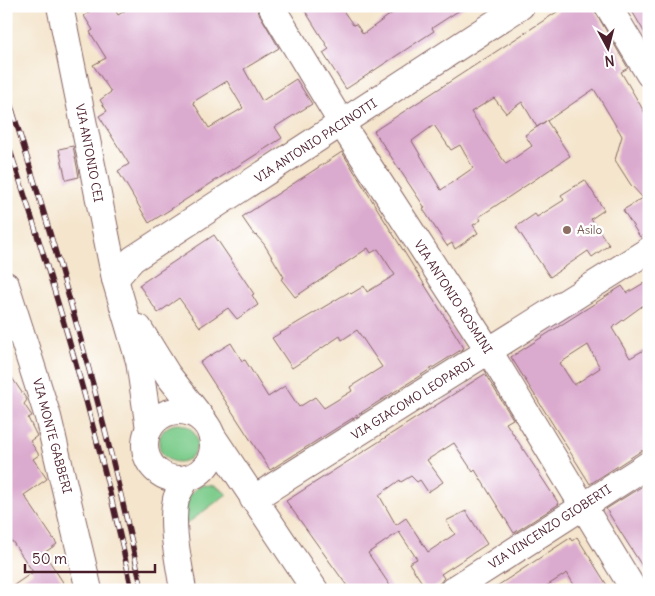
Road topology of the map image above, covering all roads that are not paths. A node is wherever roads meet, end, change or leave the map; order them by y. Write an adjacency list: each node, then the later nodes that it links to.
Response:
1 (60, 6): 9 (street, VIA ANTONIO CEI)
2 (271, 6): 6 (street, VIA ANTONIO ROSMINI)
3 (521, 6): 6 (street, VIA ANTONIO PACINOTTI)
4 (608, 6): 5 (street)
5 (649, 74)
6 (342, 124): 9 (street, VIA ANTONIO PACINOTTI); 11 (street, VIA ANTONIO ROSMINI)
7 (649, 250): 11 (street, VIA GIACOMO LEOPARDI)
8 (6, 285): 10 (street, VIA MONTE GABBERI)
9 (118, 290): 12 (street, VIA ANTONIO CEI); 13 (street, VIA ANTONIO CEI)
10 (13, 332): 20 (street, VIA MONTE GABBERI)
11 (489, 351): 17 (street, VIA GIACOMO LEOPARDI); 18 (street, VIA ANTONIO ROSMINI)
12 (149, 429): 13 (street); 15 (street)
13 (208, 429): 16 (street); 17 (street, VIA ANTONIO CEI)
14 (649, 464): 18 (street, VIA VINCENZO GIOBERTI)
15 (154, 468): 16 (street); 19 (street)
16 (194, 475): 17 (street); 19 (street)
17 (253, 499): 22 (street, VIA ANTONIO CEI)
18 (582, 506): 23 (street, VIA VINCENZO GIOBERTI); 24 (street, VIA ANTONIO ROSMINI)
19 (176, 547): 21 (street)
20 (89, 590)
21 (183, 590)
22 (315, 590)
23 (453, 590)
24 (634, 590)

